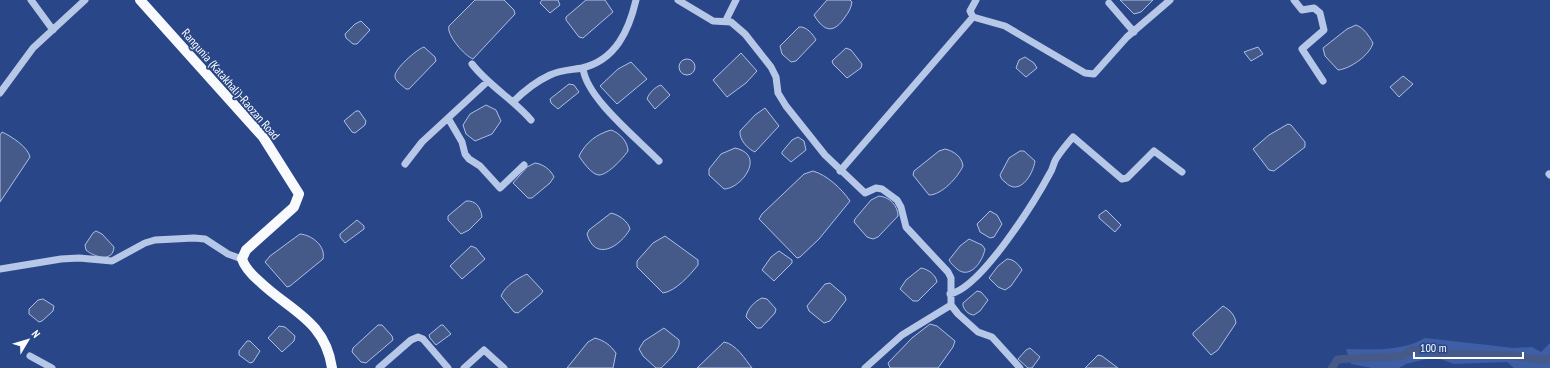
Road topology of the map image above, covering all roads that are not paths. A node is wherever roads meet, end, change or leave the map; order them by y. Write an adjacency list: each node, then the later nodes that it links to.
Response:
1 (31, 0): 13 (street)
2 (85, 0): 13 (street)
3 (140, 0): 28 (main road, Rangunia (Katakhali)-Raozan Road)
4 (636, 0): 16 (street)
5 (678, 0): 12 (street)
6 (736, 0): 12 (street)
7 (976, 0): 11 (street)
8 (1170, 0): 14 (street)
9 (1294, 0): 17 (street)
10 (1109, 3): 14 (street)
11 (973, 17): 14 (street); 26 (street)
12 (726, 20): 26 (street)
13 (53, 30): 19 (street)
14 (1134, 32)
15 (472, 64): 18 (street)
16 (583, 68): 20 (street); 23 (street)
17 (1323, 81)
18 (487, 82): 20 (street); 21 (street)
19 (0, 93)
20 (513, 102): 22 (street)
21 (448, 118): 24 (street); 25 (street)
22 (531, 120)
23 (659, 161)
24 (406, 164)
25 (524, 165)
26 (840, 171): 30 (street)
27 (1182, 172): 30 (street)
28 (242, 259): 29 (street); 34 (main road)
29 (0, 269)
30 (950, 294): 31 (street)
31 (951, 305): 39 (street); 40 (street)
32 (30, 356): 33 (street)
33 (52, 368)
34 (332, 368)
35 (378, 368): 36 (street)
36 (448, 368)
37 (464, 368): 38 (street)
38 (504, 368)
39 (865, 368)
40 (1020, 368)

